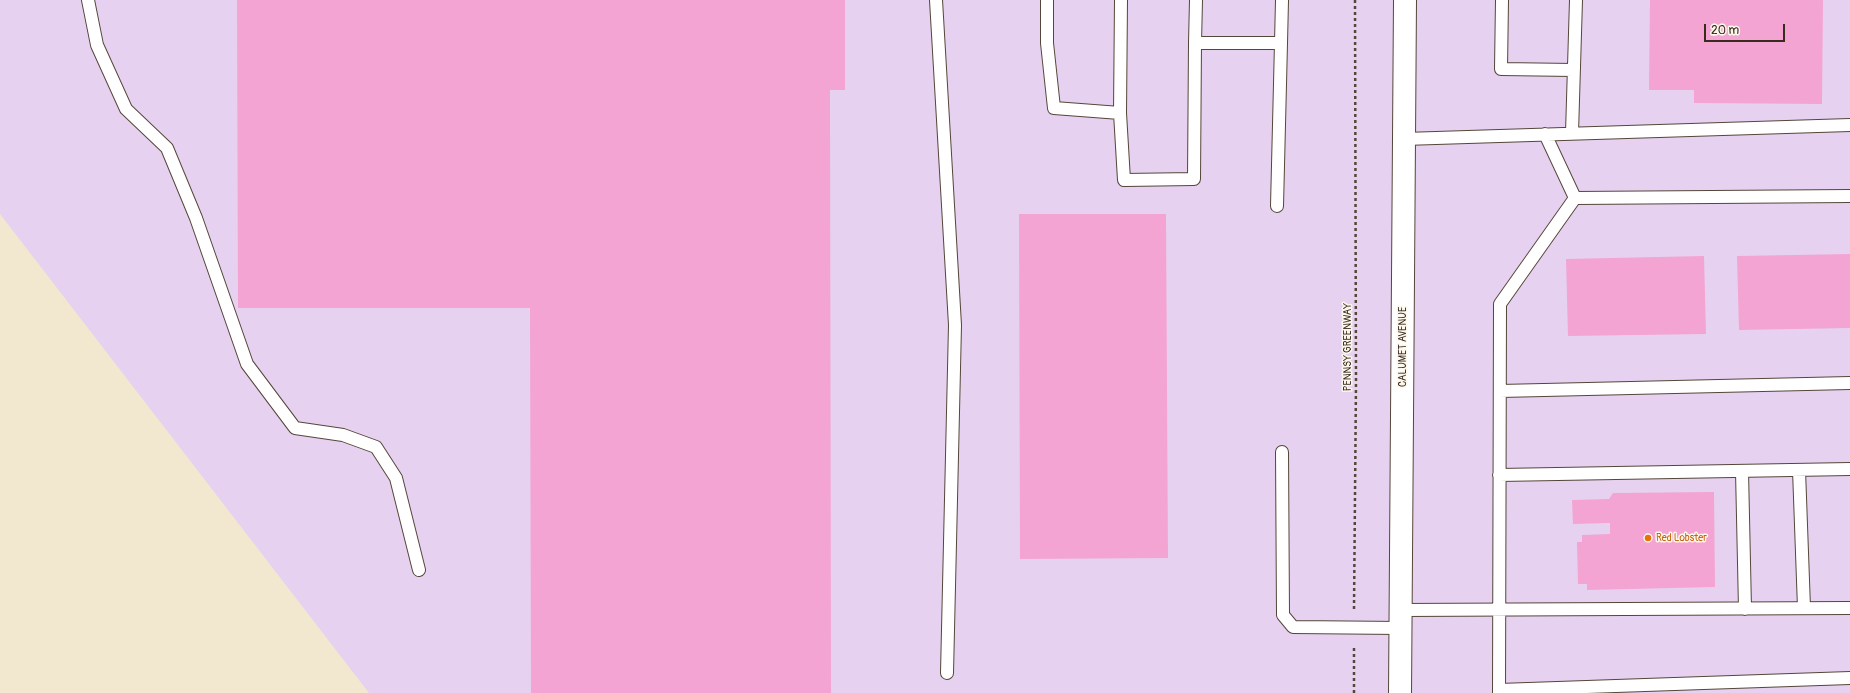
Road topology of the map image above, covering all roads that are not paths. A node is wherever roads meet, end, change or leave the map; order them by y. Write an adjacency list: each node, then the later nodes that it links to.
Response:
1 (88, 0): 28 (lane)
2 (936, 0): 34 (lane)
3 (1047, 0): 13 (lane)
4 (1121, 0): 13 (lane)
5 (1196, 0): 10 (lane)
6 (1282, 0): 11 (lane)
7 (1405, 0): 17 (main road, CALUMET AVENUE)
8 (1502, 0): 12 (lane)
9 (1576, 0): 12 (lane)
10 (1195, 43): 11 (lane); 13 (lane)
11 (1280, 43): 20 (lane)
12 (1574, 70): 15 (lane)
13 (1120, 113)
14 (1850, 125): 15 (lane)
15 (1572, 133): 16 (lane)
16 (1545, 134): 17 (lane); 19 (lane)
17 (1404, 139): 33 (main road, CALUMET AVENUE)
18 (1850, 196): 19 (lane)
19 (1575, 198): 22 (lane)
20 (1277, 206)
21 (1850, 383): 22 (lane)
22 (1500, 391): 27 (lane)
23 (1282, 452): 33 (lane)
24 (1850, 469): 25 (lane)
25 (1799, 470): 26 (lane); 29 (lane)
26 (1742, 471): 27 (lane); 31 (lane)
27 (1499, 476): 32 (lane)
28 (419, 570)
29 (1804, 608): 30 (lane); 31 (lane)
30 (1850, 608)
31 (1745, 609): 32 (lane)
32 (1499, 611): 33 (lane); 36 (lane)
33 (1401, 619): 37 (main road, CALUMET AVENUE)
34 (947, 673)
35 (1850, 678): 36 (lane)
36 (1499, 691)
37 (1400, 693)

